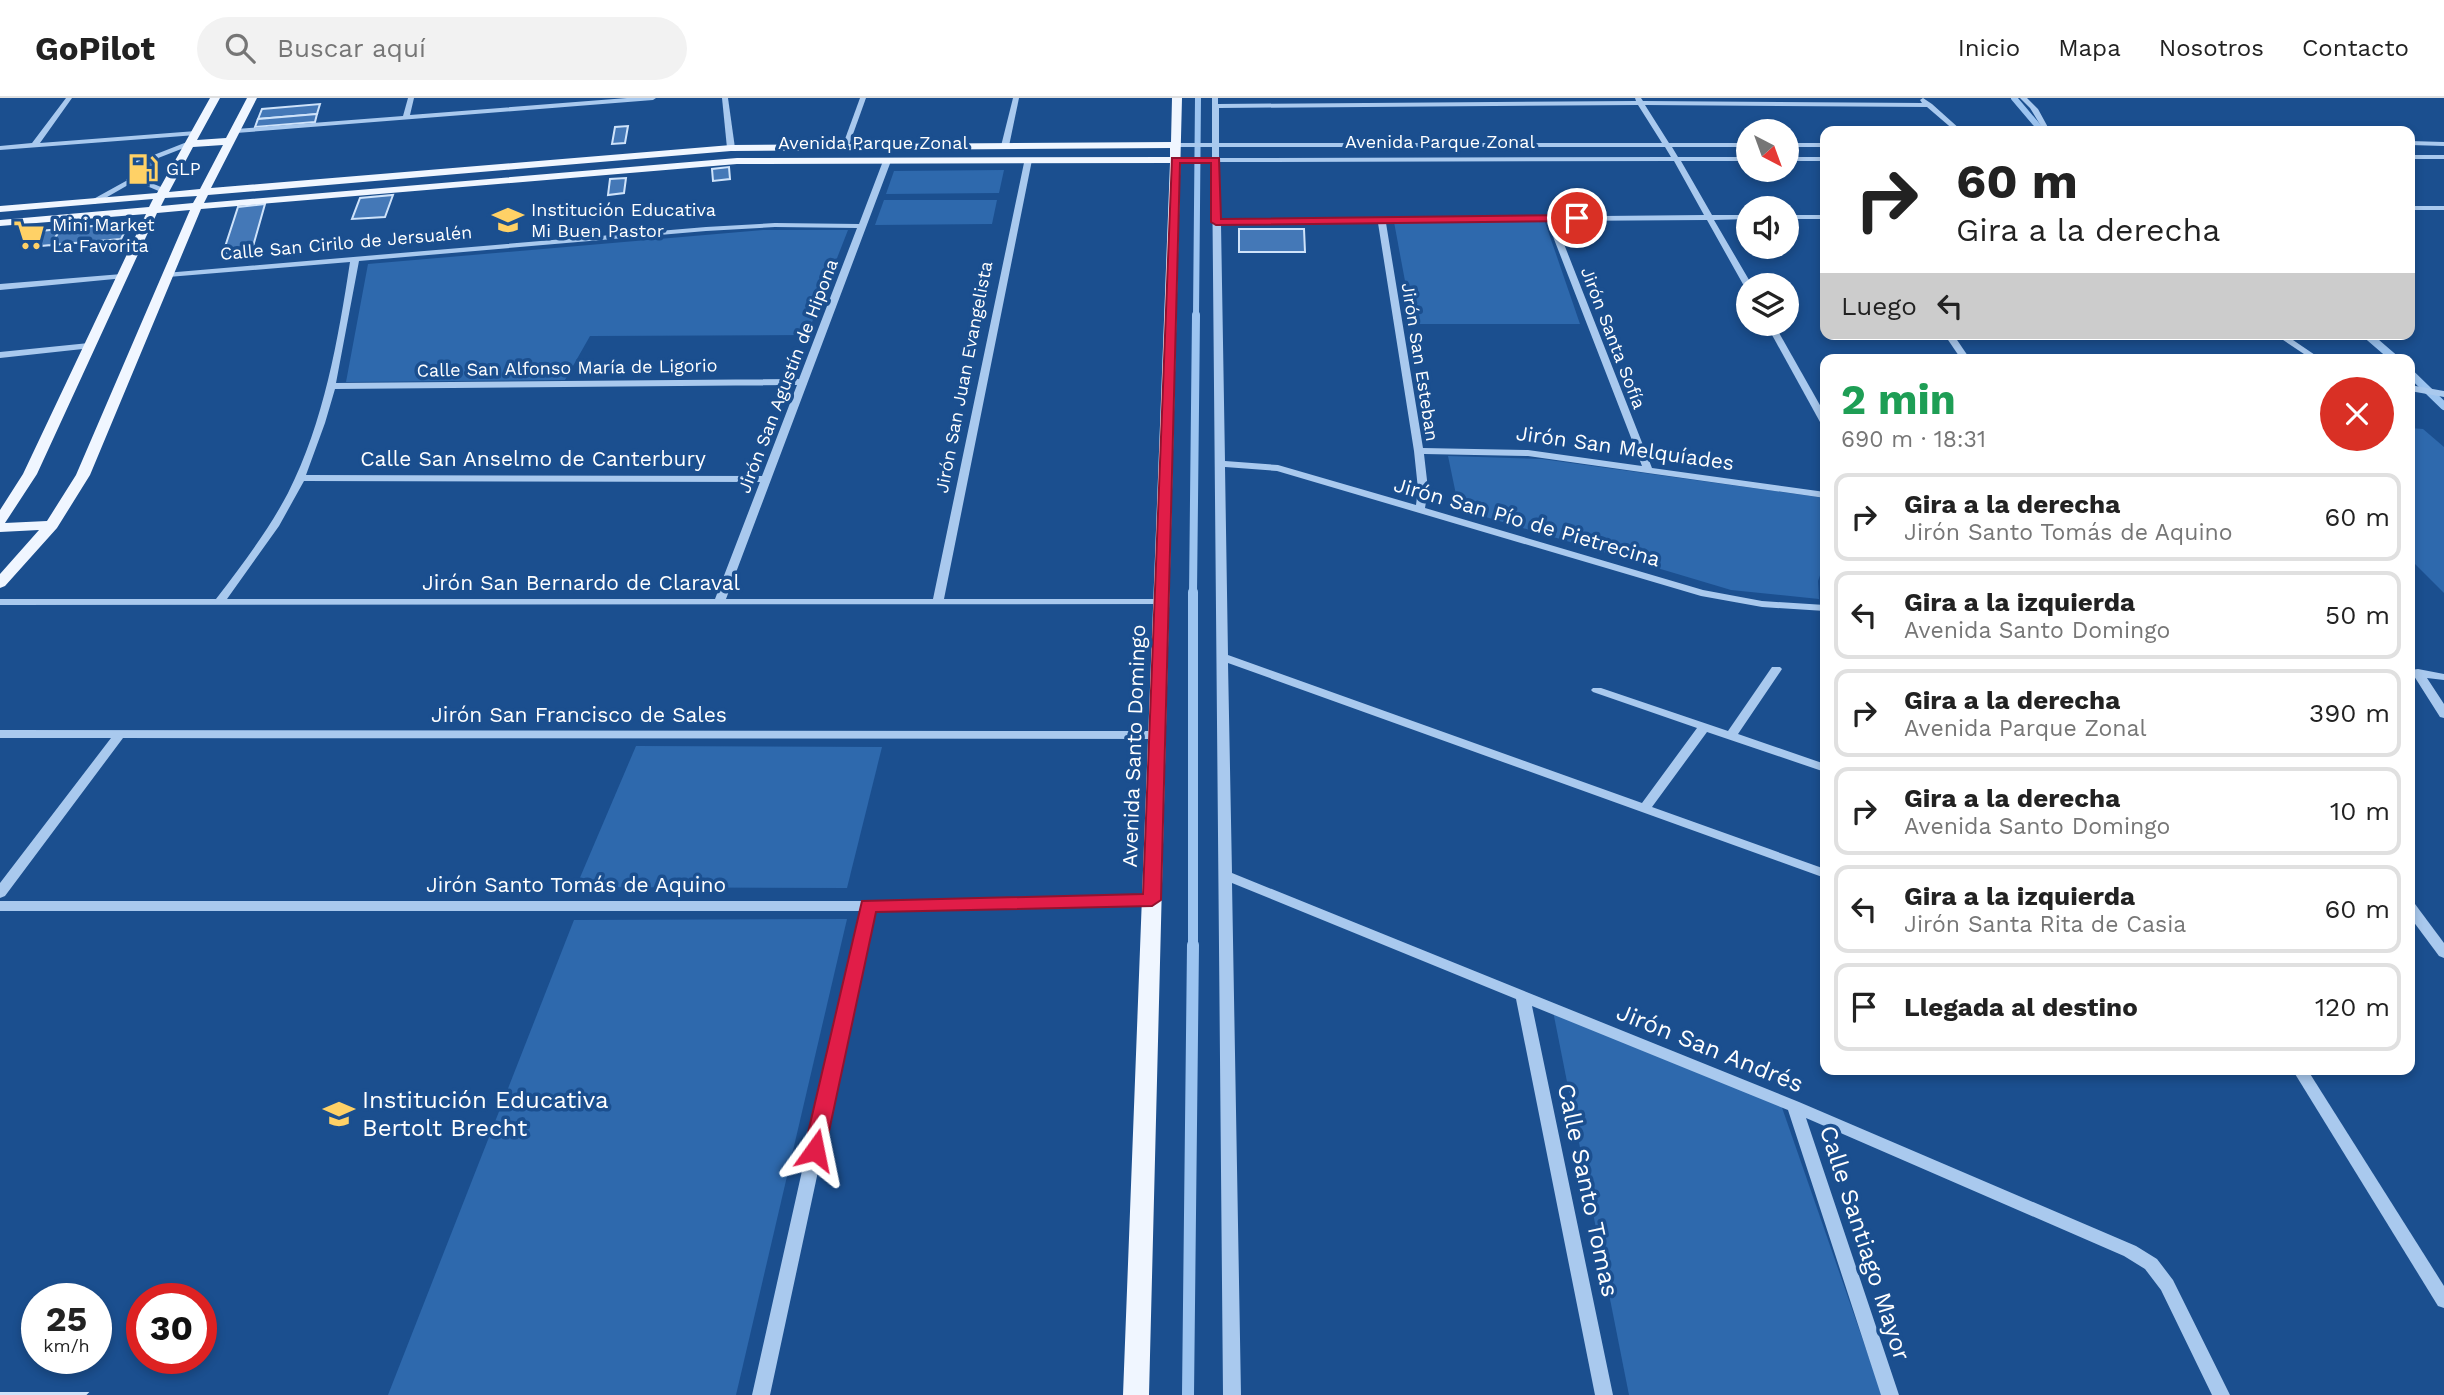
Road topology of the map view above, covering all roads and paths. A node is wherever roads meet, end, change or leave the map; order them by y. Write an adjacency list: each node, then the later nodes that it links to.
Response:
1 (69, 98): 30 (street)
2 (215, 98): 20 (main road)
3 (252, 98): 19 (main road)
4 (411, 98): 16 (street)
5 (653, 98): 12 (street)
6 (725, 98): 33 (street)
7 (863, 98): 34 (street)
8 (1016, 98): 31 (street)
9 (1177, 98): 36 (main road, Avenida Santo Domingo)
10 (1920, 98): 15 (street)
11 (2023, 98): 18 (street)
12 (584, 100): 16 (street)
13 (1639, 101): 14 (street); 15 (street); 26 (street)
14 (1215, 102): 25 (street)
15 (1930, 105): 17 (street)
16 (406, 117): 19 (street)
17 (1953, 126)
18 (2043, 126)
19 (236, 131): 21 (main road)
20 (196, 133): 22 (main road); 30 (street)
21 (230, 141): 22 (main road); 48 (main road)
22 (190, 144): 43 (street); 49 (main road)
23 (2415, 144): 24 (street)
24 (2440, 144): 35 (street)
25 (1215, 145): 26 (street, Avenida Parque Zonal); 36 (street, Avenida Parque Zonal); 45 (street)
26 (1666, 145): 27 (street, Avenida Parque Zonal); 39 (street)
27 (1736, 145)
28 (1799, 145): 29 (street)
29 (1820, 145)
30 (33, 146): 32 (street)
31 (1005, 146): 34 (main road, Avenida Parque Zonal); 36 (main road, Avenida Parque Zonal)
32 (0, 148)
33 (731, 148): 34 (main road, Avenida Parque Zonal); 47 (main road, Avenida Parque Zonal)
34 (844, 148)
35 (2444, 149)
36 (1175, 153): 44 (main road, Avenida Parque Zonal); 45 (street, Avenida Parque Zonal); 96 (main road, Avenida Santo Domingo)
37 (2444, 157): 38 (street)
38 (2415, 158)
39 (1676, 159): 40 (street, Avenida Parque Zonal); 45 (street, Avenida Parque Zonal); 57 (street)
40 (1736, 159)
41 (1799, 159): 42 (street)
42 (1820, 159)
43 (145, 160)
44 (1028, 160): 46 (main road, Avenida Parque Zonal); 95 (street, Jirón San Juan Evangelista)
45 (1216, 160): 63 (street)
46 (887, 161): 50 (main road, Avenida Parque Zonal); 65 (street, Jirón San Agustín de Hipona)
47 (258, 188): 48 (main road, Avenida Parque Zonal); 50 (main road)
48 (204, 192): 49 (main road, Avenida Parque Zonal); 52 (main road)
49 (163, 193): 51 (main road, Avenida Parque Zonal); 51 (street); 56 (main road)
50 (252, 201): 52 (main road, Avenida Parque Zonal)
51 (92, 202): 55 (main road, Avenida Parque Zonal)
52 (197, 206): 56 (main road, Avenida Parque Zonal); 68 (main road)
53 (2415, 208): 54 (street)
54 (2444, 208)
55 (0, 209)
56 (153, 210): 64 (main road, Avenida Parque Zonal); 69 (main road)
57 (1709, 217): 58 (street); 61 (street); 67 (street)
58 (1736, 217)
59 (1799, 217): 60 (street)
60 (1820, 217)
61 (1550, 218): 62 (street); 83 (street, Jirón Santa Sofía)
62 (1381, 219): 63 (street); 81 (street, Jirón San Esteban)
63 (1216, 222): 82 (street)
64 (0, 223)
65 (862, 226): 66 (street, Calle San Cirilo de Jersualén); 76 (street, Jirón San Agustín de Hipona)
66 (355, 258): 68 (street, Calle San Cirilo de Jersualén); 77 (street)
67 (1741, 273)
68 (168, 275): 89 (main road)
69 (122, 276): 70 (street); 73 (main road)
70 (0, 287)
71 (1777, 336): 80 (street)
72 (2288, 340): 74 (street)
73 (89, 346): 75 (street); 88 (main road)
74 (2310, 354)
75 (0, 355)
76 (803, 382): 77 (street, Calle San Alfonso María de Ligorio); 85 (street, Jirón San Agustín de Hipona)
77 (332, 386): 84 (street)
78 (2415, 389): 79 (street)
79 (2444, 394)
80 (1820, 413)
81 (1419, 452): 83 (street, Jirón San Melquíades); 87 (street, Jirón San Esteban)
82 (1220, 464): 87 (street, Jirón San Pío de Pietrecina); 98 (street)
83 (1647, 469): 86 (street, Jirón San Melquíades)
84 (301, 478): 85 (street, Calle San Anselmo de Canterbury); 93 (street)
85 (765, 479): 94 (street, Jirón San Agustín de Hipona)
86 (1820, 494)
87 (1420, 511): 97 (street, Jirón San Pío de Pietrecina)
88 (0, 520)
89 (52, 525): 90 (main road); 91 (main road)
90 (0, 528)
91 (0, 583)
92 (0, 602): 93 (street, Jirón San Bernardo de Claraval)
93 (219, 602): 94 (street, Jirón San Bernardo de Claraval)
94 (719, 602): 95 (street, Jirón San Bernardo de Claraval)
95 (938, 602): 96 (street, Jirón San Bernardo de Claraval)
96 (1161, 602): 108 (main road, Avenida Santo Domingo)
97 (1820, 608)
98 (1222, 657): 111 (street); 113 (street)
99 (1776, 669): 109 (street)
100 (2415, 672): 102 (street)
101 (2415, 673): 104 (street)
102 (2444, 677)
103 (1597, 690): 105 (street)
104 (2444, 714)
105 (1703, 727): 109 (street); 111 (street)
106 (0, 734): 107 (street, Jirón San Francisco de Sales)
107 (120, 734): 108 (street, Jirón San Francisco de Sales); 114 (street)
108 (1157, 735): 115 (main road, Avenida Santo Domingo)
109 (1730, 737): 110 (street)
110 (1820, 766)
111 (1645, 808): 112 (street)
112 (1820, 872)
113 (1224, 875): 120 (street, Jirón San Andrés); 127 (street)
114 (0, 894)
115 (1152, 900): 117 (street, Jirón Santo Tomás de Aquino); 126 (main road, Avenida Santo Domingo)
116 (0, 906): 117 (street, Jirón Santo Tomás de Aquino)
117 (868, 906): 125 (street)
118 (2415, 914): 119 (street)
119 (2444, 953)
120 (1523, 996): 122 (street, Jirón San Andrés); 128 (street, Calle Santo Tomas)
121 (2303, 1075): 124 (street)
122 (1794, 1106): 123 (street, Jirón San Andrés); 129 (street, Calle Santiago Mayor)
123 (2167, 1285): 130 (street)
124 (2444, 1301)
125 (761, 1395)
126 (1136, 1395)
127 (1232, 1395)
128 (1604, 1395)
129 (1890, 1395)
130 (2221, 1395)

